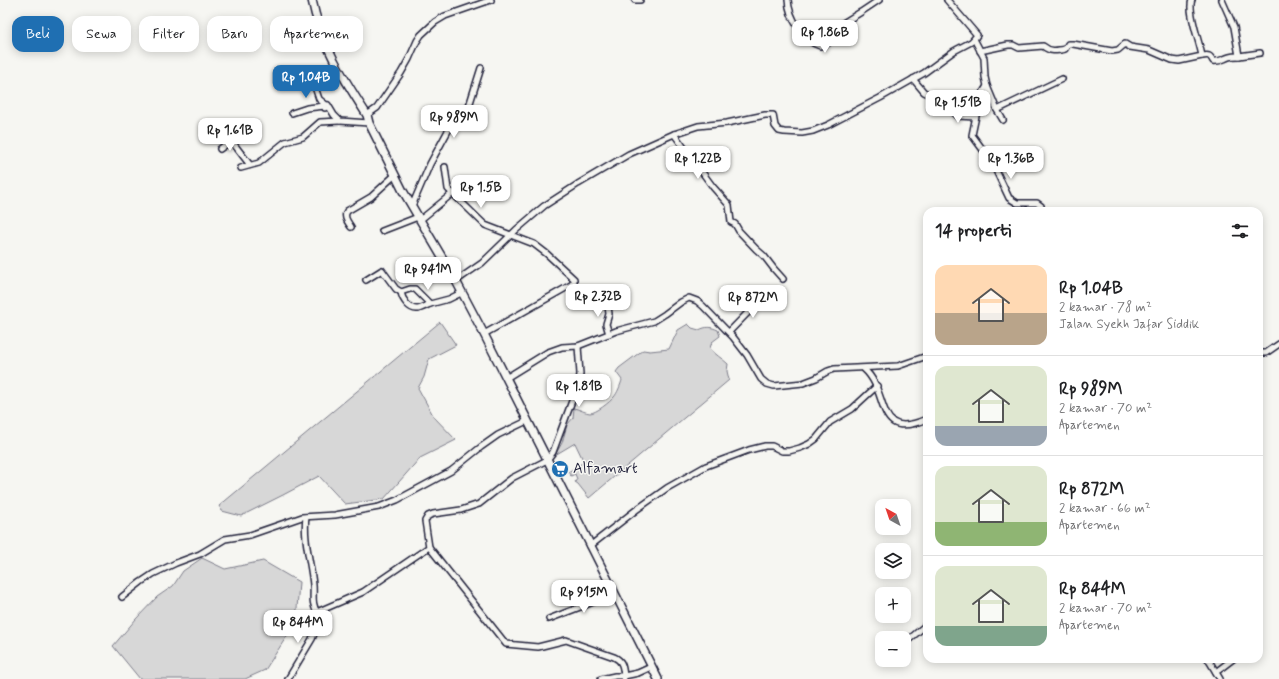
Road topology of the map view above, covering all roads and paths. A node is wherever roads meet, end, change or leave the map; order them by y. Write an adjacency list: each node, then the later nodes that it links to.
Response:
1 (312, 0): 23 (main road)
2 (491, 0): 23 (street)
3 (635, 0): 4 (street)
4 (640, 0)
5 (788, 0): 6 (street)
6 (878, 0)
7 (947, 0): 10 (street)
8 (1192, 0): 13 (street)
9 (1222, 0): 14 (street)
10 (974, 38): 11 (street); 16 (street)
11 (980, 51): 13 (street); 19 (street)
12 (1260, 54): 14 (street)
13 (1202, 56): 14 (street)
14 (1239, 56)
15 (481, 68): 37 (street)
16 (913, 79): 24 (street); 29 (street)
17 (1062, 79): 21 (street)
18 (313, 81): 20 (street)
19 (987, 86): 21 (street); 24 (street)
20 (325, 106): 22 (street); 25 (street)
21 (997, 110): 26 (street)
22 (292, 113)
23 (367, 115): 27 (main road)
24 (975, 117): 38 (street)
25 (340, 120): 27 (street); 32 (street)
26 (1003, 120)
27 (369, 123): 35 (main road)
28 (223, 130): 30 (street)
29 (674, 134): 42 (street); 43 (street)
30 (232, 140): 31 (street); 32 (street)
31 (220, 149)
32 (250, 165): 34 (street)
33 (445, 167): 36 (street)
34 (241, 168)
35 (395, 175): 37 (main road); 40 (street)
36 (453, 193): 39 (street); 42 (street)
37 (412, 206): 39 (main road)
38 (1040, 207)
39 (419, 219): 41 (street); 45 (main road)
40 (351, 227)
41 (382, 231)
42 (511, 234): 45 (street); 52 (street)
43 (783, 279)
44 (366, 280): 46 (street)
45 (456, 281): 47 (main road)
46 (400, 292): 50 (street); 50 (street)
47 (462, 293): 50 (street); 52 (main road)
48 (766, 294): 51 (street)
49 (598, 295): 53 (street)
50 (430, 304)
51 (729, 332): 53 (street); 58 (street)
52 (484, 334): 59 (main road)
53 (609, 334): 55 (street)
54 (1279, 344): 56 (street)
55 (578, 346): 59 (street); 63 (street)
56 (1263, 353)
57 (923, 357): 58 (street)
58 (864, 369): 60 (street)
59 (506, 378): 61 (main road)
60 (877, 386): 62 (street); 65 (street)
61 (527, 421): 63 (main road); 64 (street)
62 (923, 421)
63 (547, 460): 65 (main road); 66 (street)
64 (306, 517): 68 (street); 69 (street)
65 (590, 546): 67 (main road)
66 (429, 547): 69 (street); 77 (street)
67 (614, 594): 70 (street); 75 (main road)
68 (122, 597)
69 (317, 612): 78 (street)
70 (548, 619)
71 (923, 627): 72 (street)
72 (911, 638)
73 (1210, 663): 76 (street)
74 (1228, 663): 76 (street)
75 (651, 667): 77 (street); 80 (main road)
76 (1216, 672): 81 (street)
77 (624, 678): 79 (street)
78 (288, 679)
79 (601, 679)
80 (658, 679)
81 (1220, 679)

